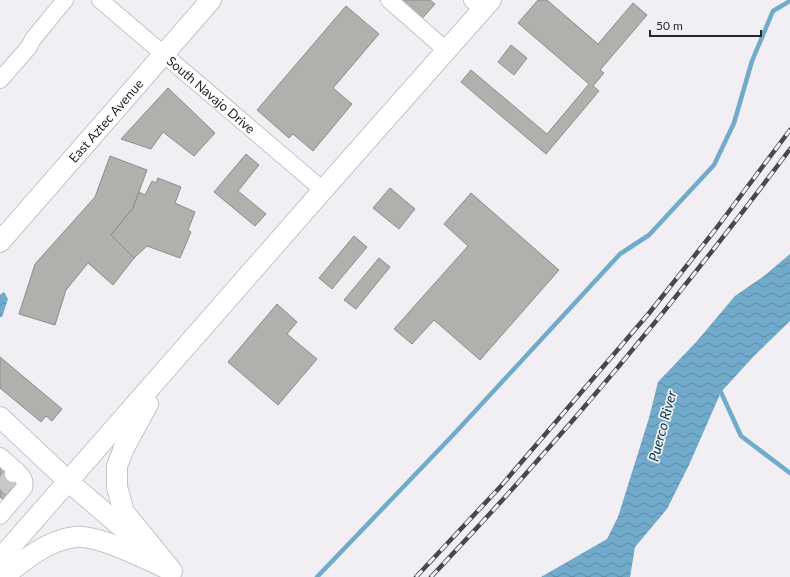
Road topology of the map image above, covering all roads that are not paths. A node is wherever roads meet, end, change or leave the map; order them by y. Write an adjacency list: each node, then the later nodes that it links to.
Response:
1 (66, 0): 8 (street)
2 (100, 0): 7 (street, South Navajo Drive)
3 (211, 0): 7 (main road, East Aztec Avenue)
4 (389, 0): 6 (street)
5 (482, 3): 6 (main road)
6 (447, 51): 9 (main road)
7 (164, 54): 9 (street, South Navajo Drive); 10 (main road, East Aztec Avenue)
8 (0, 80)
9 (323, 190): 11 (main road)
10 (0, 242)
11 (192, 340): 14 (main road); 17 (main road)
12 (0, 417): 14 (main road)
13 (0, 456): 15 (street)
14 (69, 482): 16 (main road); 17 (main road)
15 (0, 516)
16 (0, 559)
17 (175, 574): 18 (main road)
18 (3, 577)

